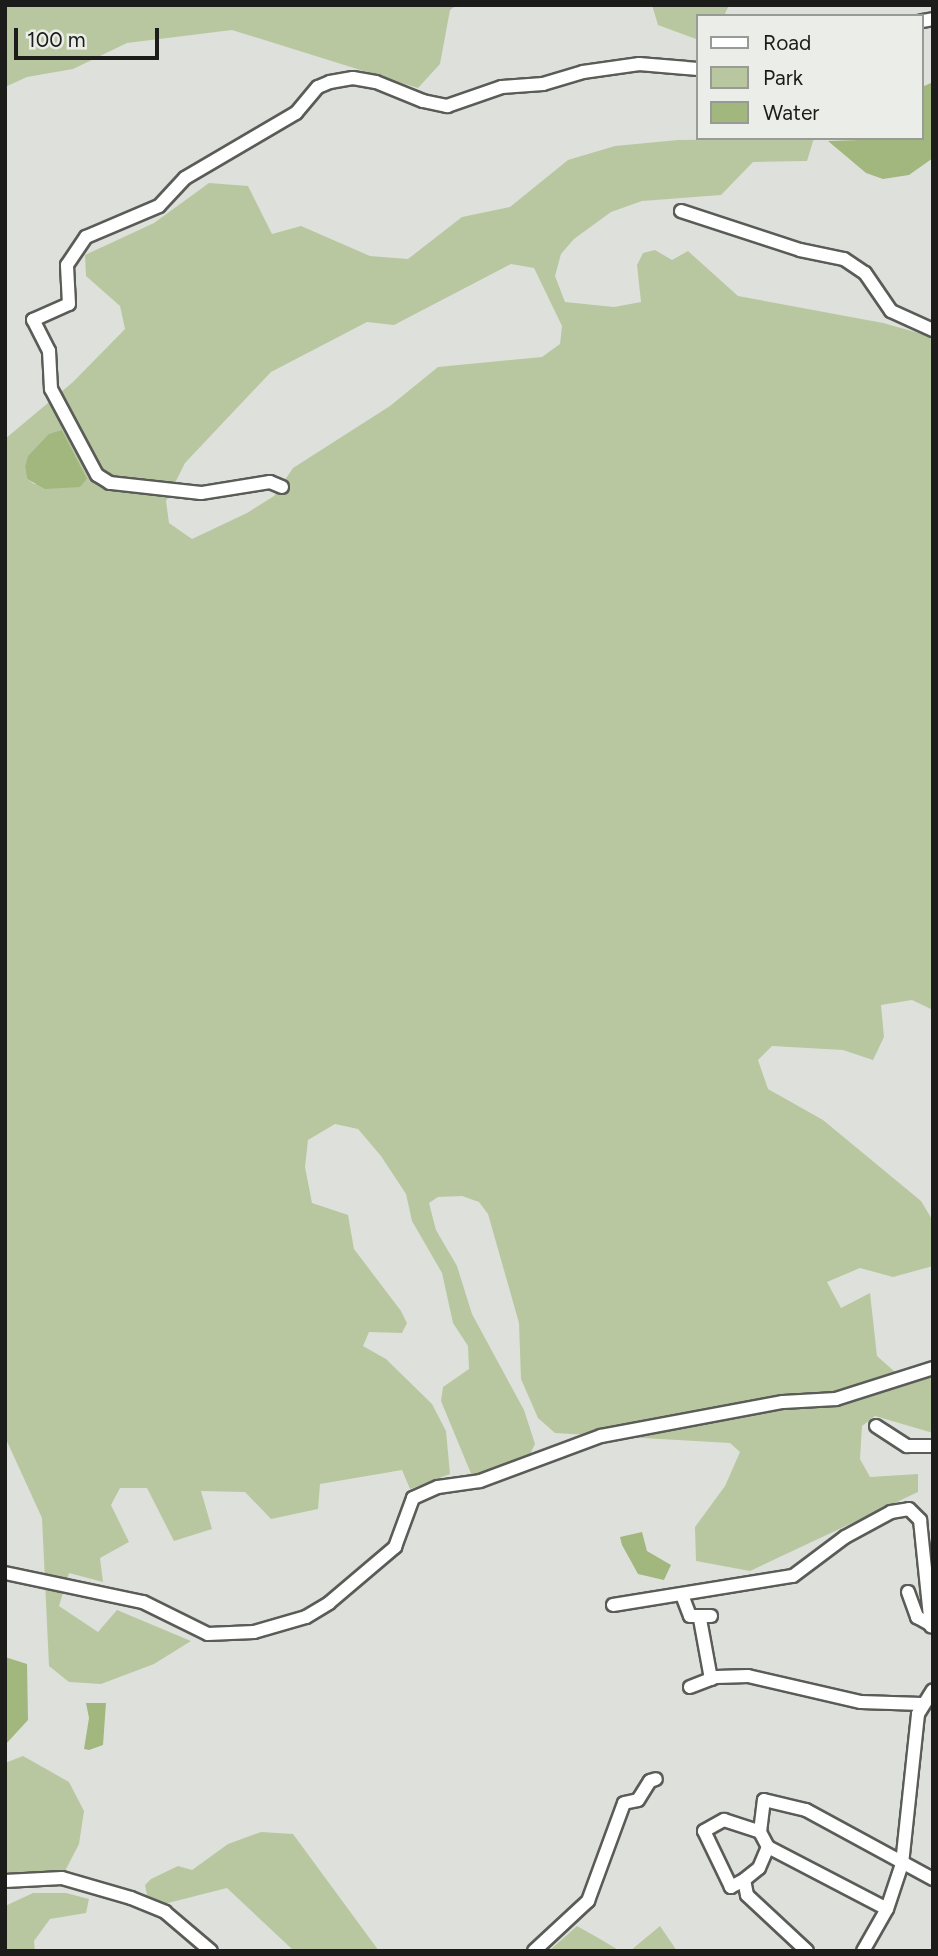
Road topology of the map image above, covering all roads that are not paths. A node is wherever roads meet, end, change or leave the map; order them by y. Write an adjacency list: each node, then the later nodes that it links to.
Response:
1 (696, 69): 4 (street)
2 (681, 211): 3 (street)
3 (933, 330)
4 (282, 487)
5 (933, 1368): 8 (street)
6 (876, 1426): 7 (street)
7 (933, 1446)
8 (5, 1573)
9 (908, 1592): 12 (street)
10 (682, 1595): 11 (street); 12 (street); 13 (street)
11 (613, 1605)
12 (932, 1626)
13 (711, 1679): 14 (street); 16 (street)
14 (690, 1687)
15 (933, 1690): 16 (street)
16 (922, 1704): 20 (street)
17 (656, 1779): 26 (street)
18 (760, 1832): 19 (street); 20 (street); 22 (street)
19 (768, 1847): 22 (street); 24 (street)
20 (902, 1864): 21 (street); 24 (street)
21 (933, 1879)
22 (744, 1880): 27 (street)
23 (5, 1881): 25 (street)
24 (887, 1909): 28 (street)
25 (211, 1951)
26 (534, 1951)
27 (807, 1951)
28 (863, 1951)

